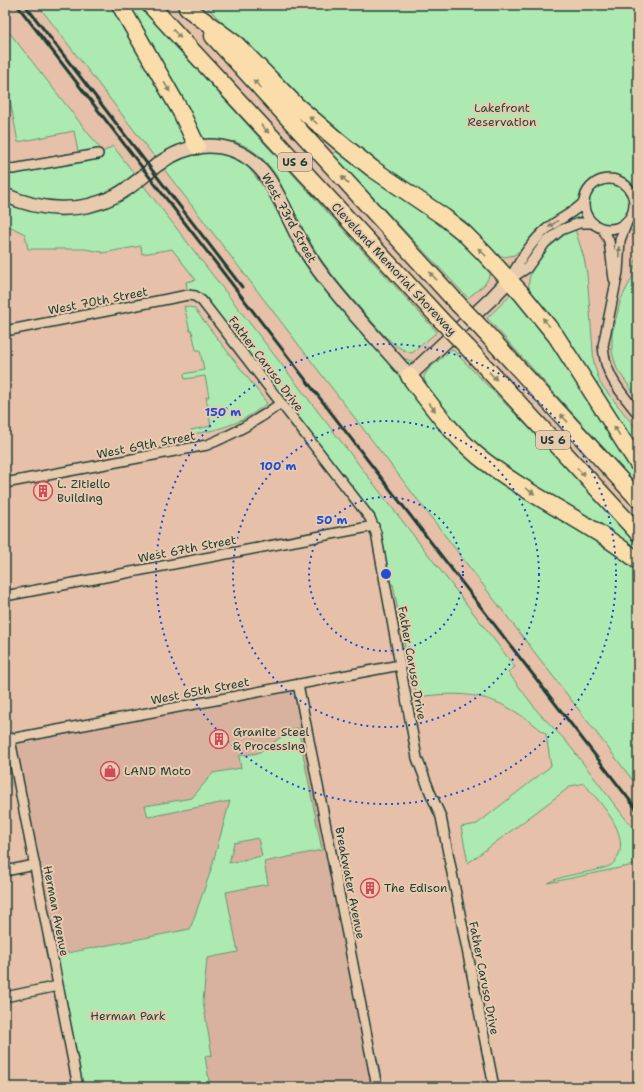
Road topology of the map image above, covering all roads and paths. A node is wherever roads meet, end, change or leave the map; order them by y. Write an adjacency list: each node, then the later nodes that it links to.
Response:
1 (120, 5): 4 (highway, one-way to 4)
2 (150, 5): 23 (highway, Cleveland Memorial Shoreway / US 6, one-way to 23, bridge)
3 (186, 7): 12 (highway, one-way to 3); 21 (highway, Cleveland Memorial Shoreway / US 6, one-way to 3, bridge)
4 (197, 146): 7 (street, West 73rd Street); 16 (street, West 73rd Street)
5 (98, 154): 6 (street)
6 (5, 168)
7 (5, 194)
8 (584, 202): 9 (street); 10 (street); 12 (street, one-way to 12)
9 (627, 222): 11 (street); 13 (street, one-way to 9)
10 (593, 223): 11 (street); 12 (street)
11 (602, 228): 13 (street)
12 (509, 280): 16 (street); 19 (highway, one-way to 12)
13 (615, 284): 18 (street)
14 (195, 296): 15 (street, West 70th Street); 17 (street, Father Caruso Drive)
15 (5, 331)
16 (409, 376): 24 (highway, one-way to 24)
17 (281, 403): 20 (street, West 69th Street); 22 (street, Father Caruso Drive)
18 (638, 414)
19 (638, 464)
20 (5, 483)
21 (638, 498)
22 (374, 526): 25 (street, West 67th Street); 26 (street, Father Caruso Drive)
23 (638, 533)
24 (638, 561)
25 (5, 596)
26 (400, 665): 27 (street, West 65th Street); 35 (street, Father Caruso Drive)
27 (298, 684): 28 (street, West 65th Street); 34 (street, Breakwater Avenue)
28 (8, 739): 29 (street, Herman Avenue)
29 (35, 866): 30 (street); 31 (street, Herman Avenue)
30 (5, 871)
31 (58, 986): 32 (street); 33 (street, Herman Avenue)
32 (5, 996)
33 (78, 1087)
34 (377, 1087)
35 (494, 1087)

